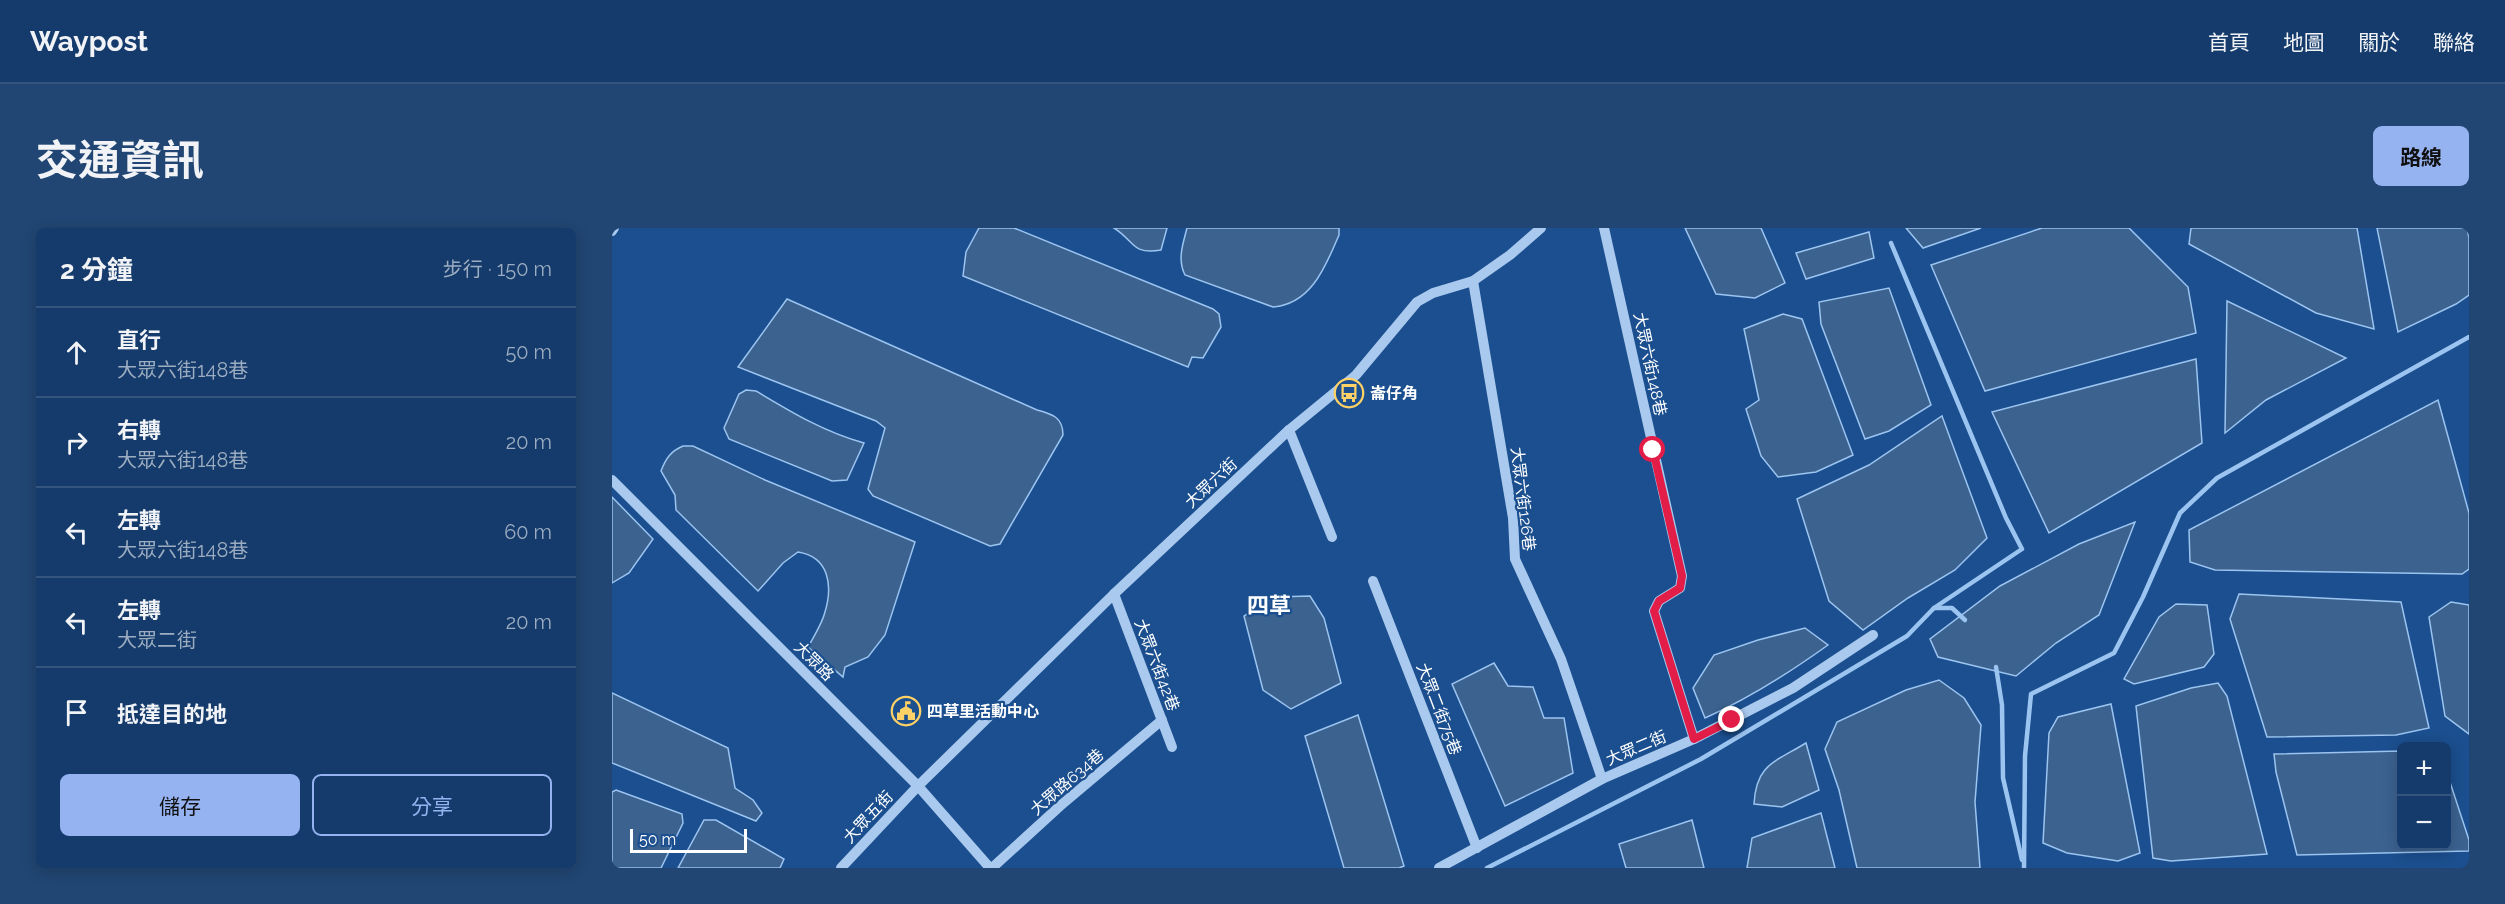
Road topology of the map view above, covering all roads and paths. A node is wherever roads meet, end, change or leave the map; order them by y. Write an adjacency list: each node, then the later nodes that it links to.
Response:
1 (1541, 228): 3 (street, 大眾六街)
2 (1604, 228): 11 (street, 大眾六街148巷)
3 (1473, 281): 4 (street, 大眾六街); 13 (street, 大眾六街126巷)
4 (1289, 430): 6 (street); 8 (street, 大眾六街)
5 (612, 480): 14 (street, 大眾路)
6 (1332, 537)
7 (1373, 581): 15 (street, 大眾二街75巷)
8 (1114, 594): 10 (street, 大眾六街42巷); 14 (street, 大眾六街)
9 (1873, 635): 11 (street, 大眾二街)
10 (1162, 720): 12 (street, 大眾六街42巷); 17 (street, 大眾路634巷)
11 (1694, 739): 13 (street, 大眾二街)
12 (1172, 747)
13 (1602, 779): 15 (street, 大眾二街)
14 (918, 786): 16 (street, 大眾五街); 17 (street, 大眾路)
15 (1477, 848): 18 (street, 大眾二街)
16 (841, 868)
17 (991, 868)
18 (1439, 868)

